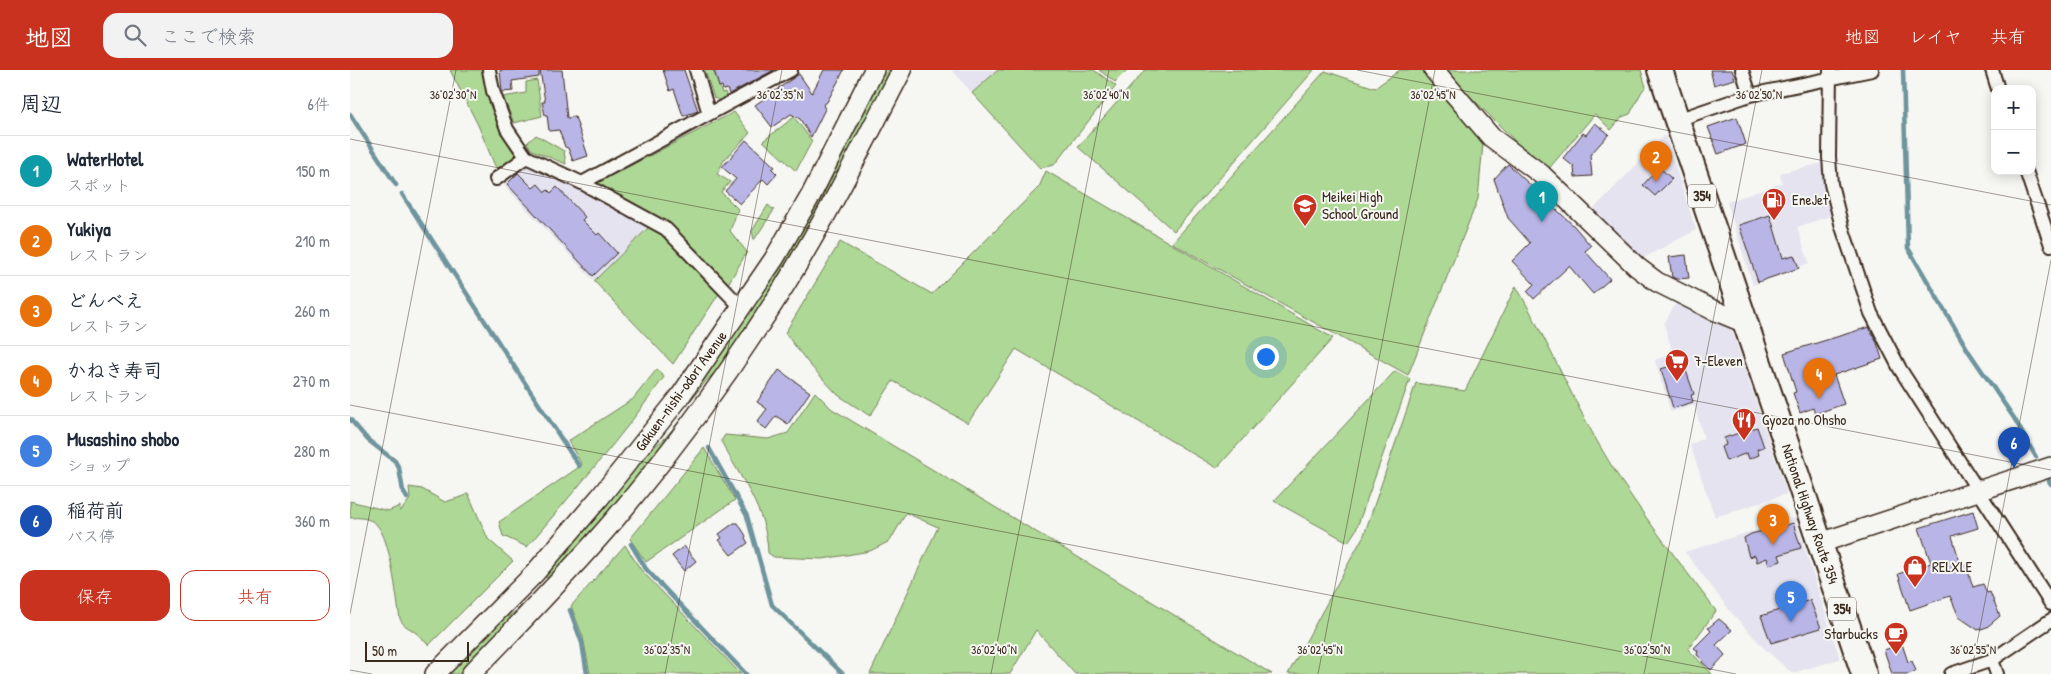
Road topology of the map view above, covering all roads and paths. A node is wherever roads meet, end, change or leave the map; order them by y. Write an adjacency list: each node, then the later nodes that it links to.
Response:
1 (489, 70): 16 (street)
2 (696, 70): 14 (street)
3 (791, 70): 14 (street)
4 (874, 70): 21 (main road, Gakuen-nishi-odori Avenue)
5 (902, 70): 30 (main road, Gakuen-nishi-odori Avenue)
6 (1434, 70): 22 (main road)
7 (1660, 70): 15 (highway, National Highway Route 354 / 354)
8 (1742, 70): 13 (street)
9 (1872, 70): 11 (street)
10 (1992, 70): 12 (street)
11 (1830, 74): 13 (street); 24 (street)
12 (1997, 85)
13 (1750, 95): 15 (street)
14 (710, 114): 19 (street)
15 (1676, 120): 22 (highway, National Highway Route 354 / 354)
16 (526, 157): 18 (street); 19 (street)
17 (2027, 175): 20 (street)
18 (496, 179)
19 (582, 183): 21 (street)
20 (2051, 244)
21 (742, 307): 29 (main road, Gakuen-nishi-odori Avenue)
22 (1745, 323): 25 (highway, National Highway Route 354 / 354)
23 (2051, 467): 24 (main road)
24 (1978, 491): 25 (main road); 26 (street)
25 (1820, 544): 31 (highway, National Highway Route 354 / 354)
26 (2051, 604)
27 (2051, 620): 28 (street)
28 (1992, 660): 32 (street); 33 (street)
29 (435, 674)
30 (471, 674)
31 (1864, 674)
32 (1951, 674)
33 (1997, 674)

